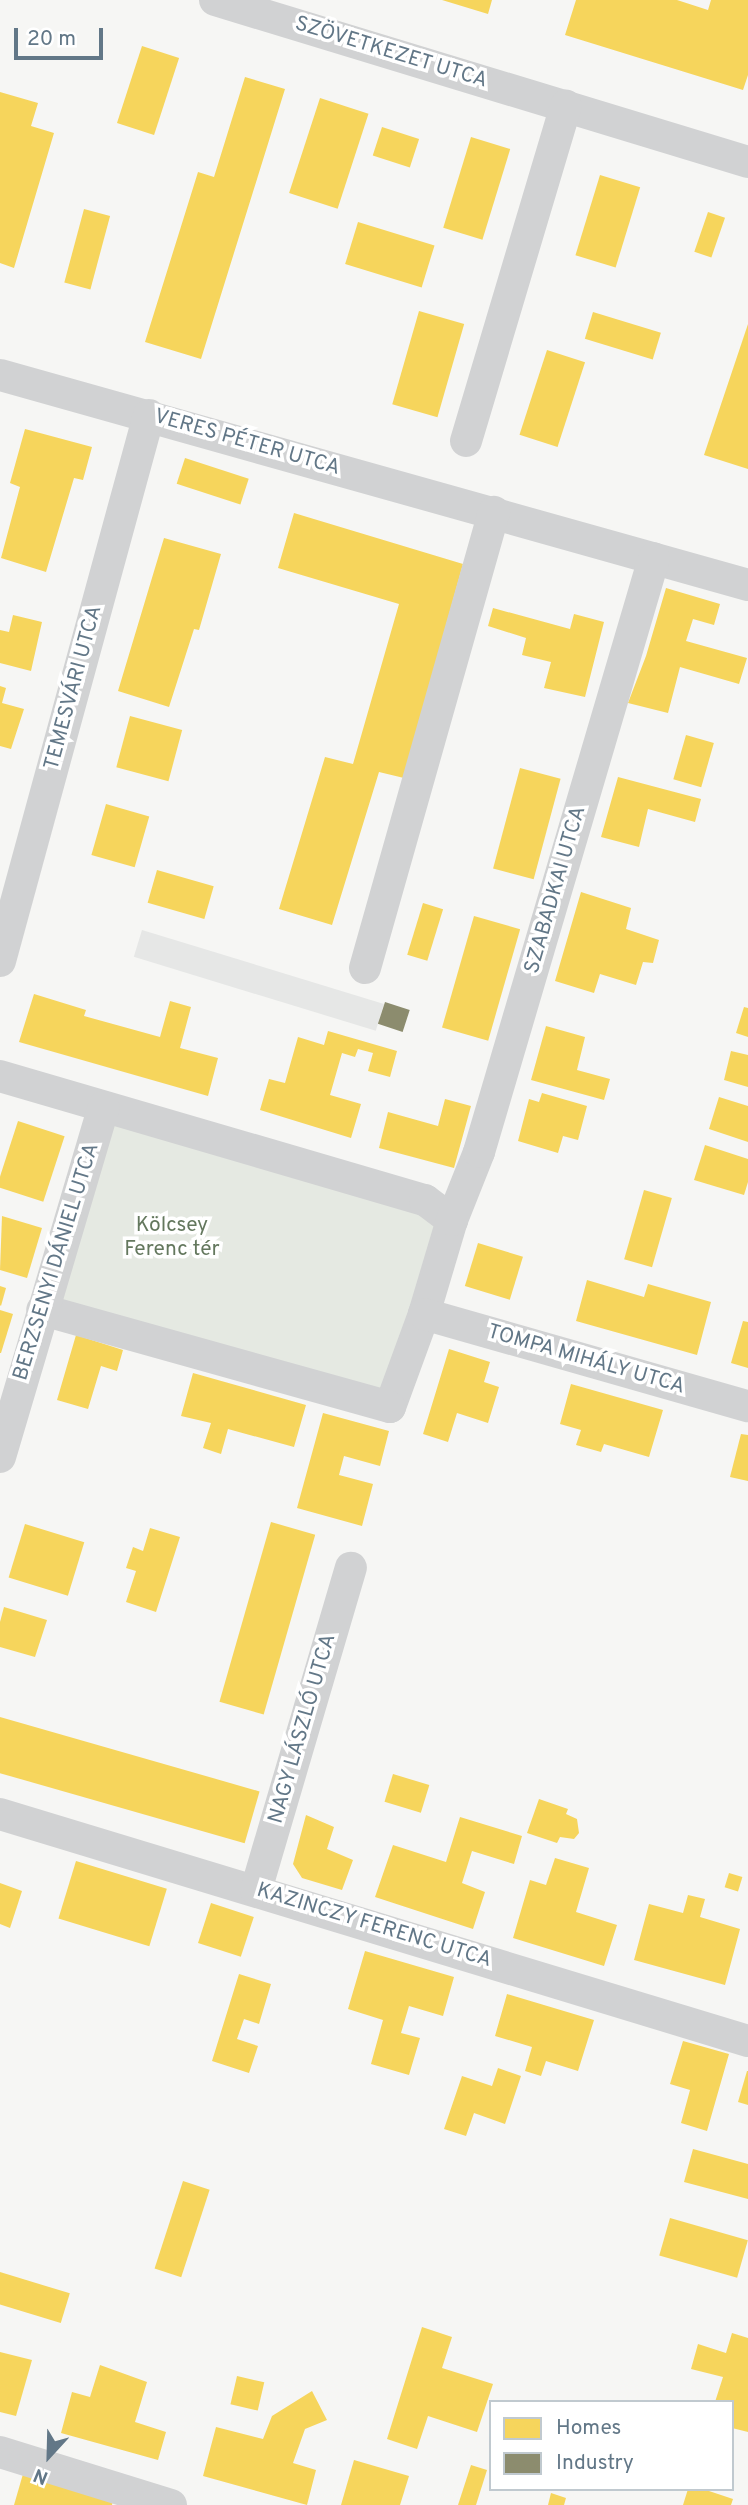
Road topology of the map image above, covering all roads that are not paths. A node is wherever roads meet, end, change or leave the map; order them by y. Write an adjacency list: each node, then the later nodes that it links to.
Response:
1 (215, 0): 2 (street, SZÖVETKEZET UTCA)
2 (566, 106): 3 (street, SZÖVETKEZET UTCA); 6 (street)
3 (748, 162)
4 (0, 375): 5 (street, VERES PÉTER UTCA)
5 (149, 415): 7 (street, VERES PÉTER UTCA); 10 (street, TEMESVÁRI UTCA)
6 (466, 441)
7 (494, 512): 8 (street, VERES PÉTER UTCA); 11 (street)
8 (654, 558): 9 (street, VERES PÉTER UTCA); 14 (street, SZABADKAI UTCA)
9 (748, 584)
10 (0, 961)
11 (365, 968)
12 (0, 1076): 13 (street)
13 (104, 1107): 14 (street); 15 (street, BERZSENYI DÁNIEL UTCA)
14 (452, 1220): 16 (street)
15 (42, 1310): 16 (street); 18 (street, BERZSENYI DÁNIEL UTCA)
16 (424, 1314): 17 (street, TOMPA MIHÁLY UTCA)
17 (748, 1406)
18 (0, 1457)
19 (351, 1568): 21 (street, NAGY LÁSZLÓ UTCA)
20 (0, 1814): 21 (street, KAZINCZY FERENC UTCA)
21 (256, 1890): 22 (street, KAZINCZY FERENC UTCA)
22 (748, 2041)
23 (0, 2452): 24 (street)
24 (171, 2505)

